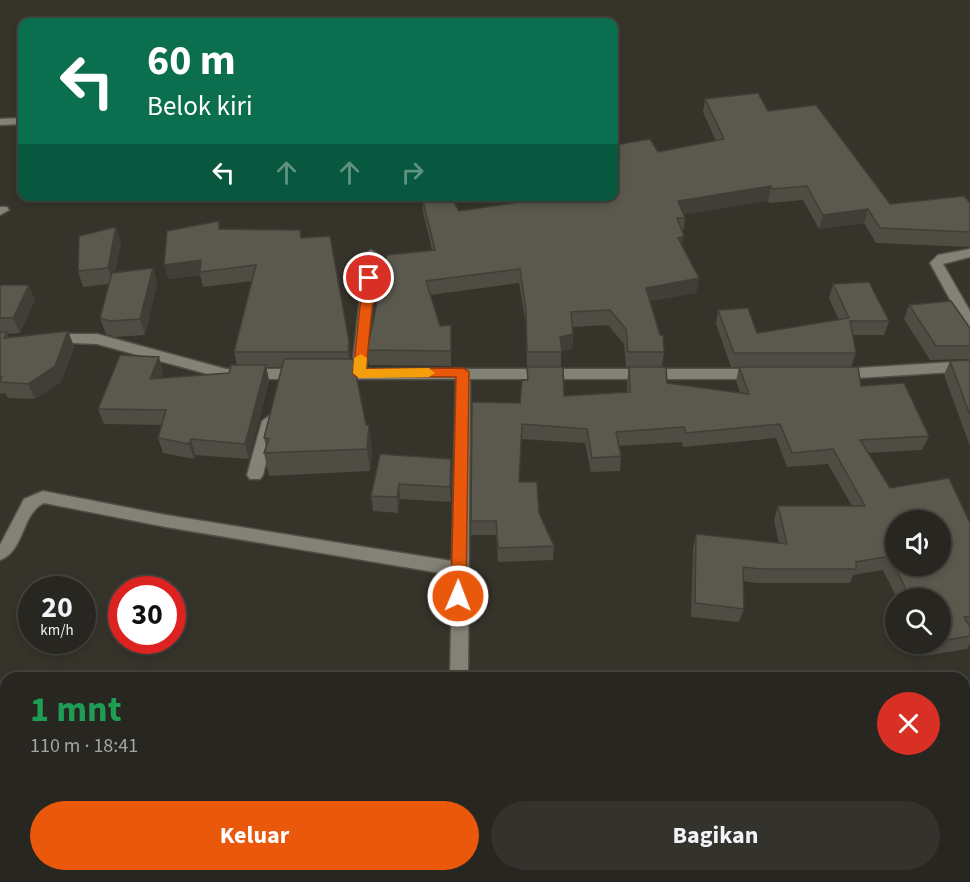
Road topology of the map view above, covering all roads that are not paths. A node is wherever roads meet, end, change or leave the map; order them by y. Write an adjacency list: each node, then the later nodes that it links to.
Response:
1 (18, 121): 2 (street)
2 (0, 122)
3 (970, 253): 5 (street)
4 (371, 254): 9 (street)
5 (970, 323)
6 (39, 339): 10 (street)
7 (970, 366): 12 (street)
8 (463, 372): 9 (street); 11 (street); 17 (street)
9 (359, 373): 10 (street)
10 (280, 374): 13 (street)
11 (769, 374)
12 (828, 374)
13 (276, 392)
14 (271, 411): 15 (street)
15 (255, 475)
16 (0, 553): 17 (street)
17 (459, 569): 18 (street)
18 (459, 672)

